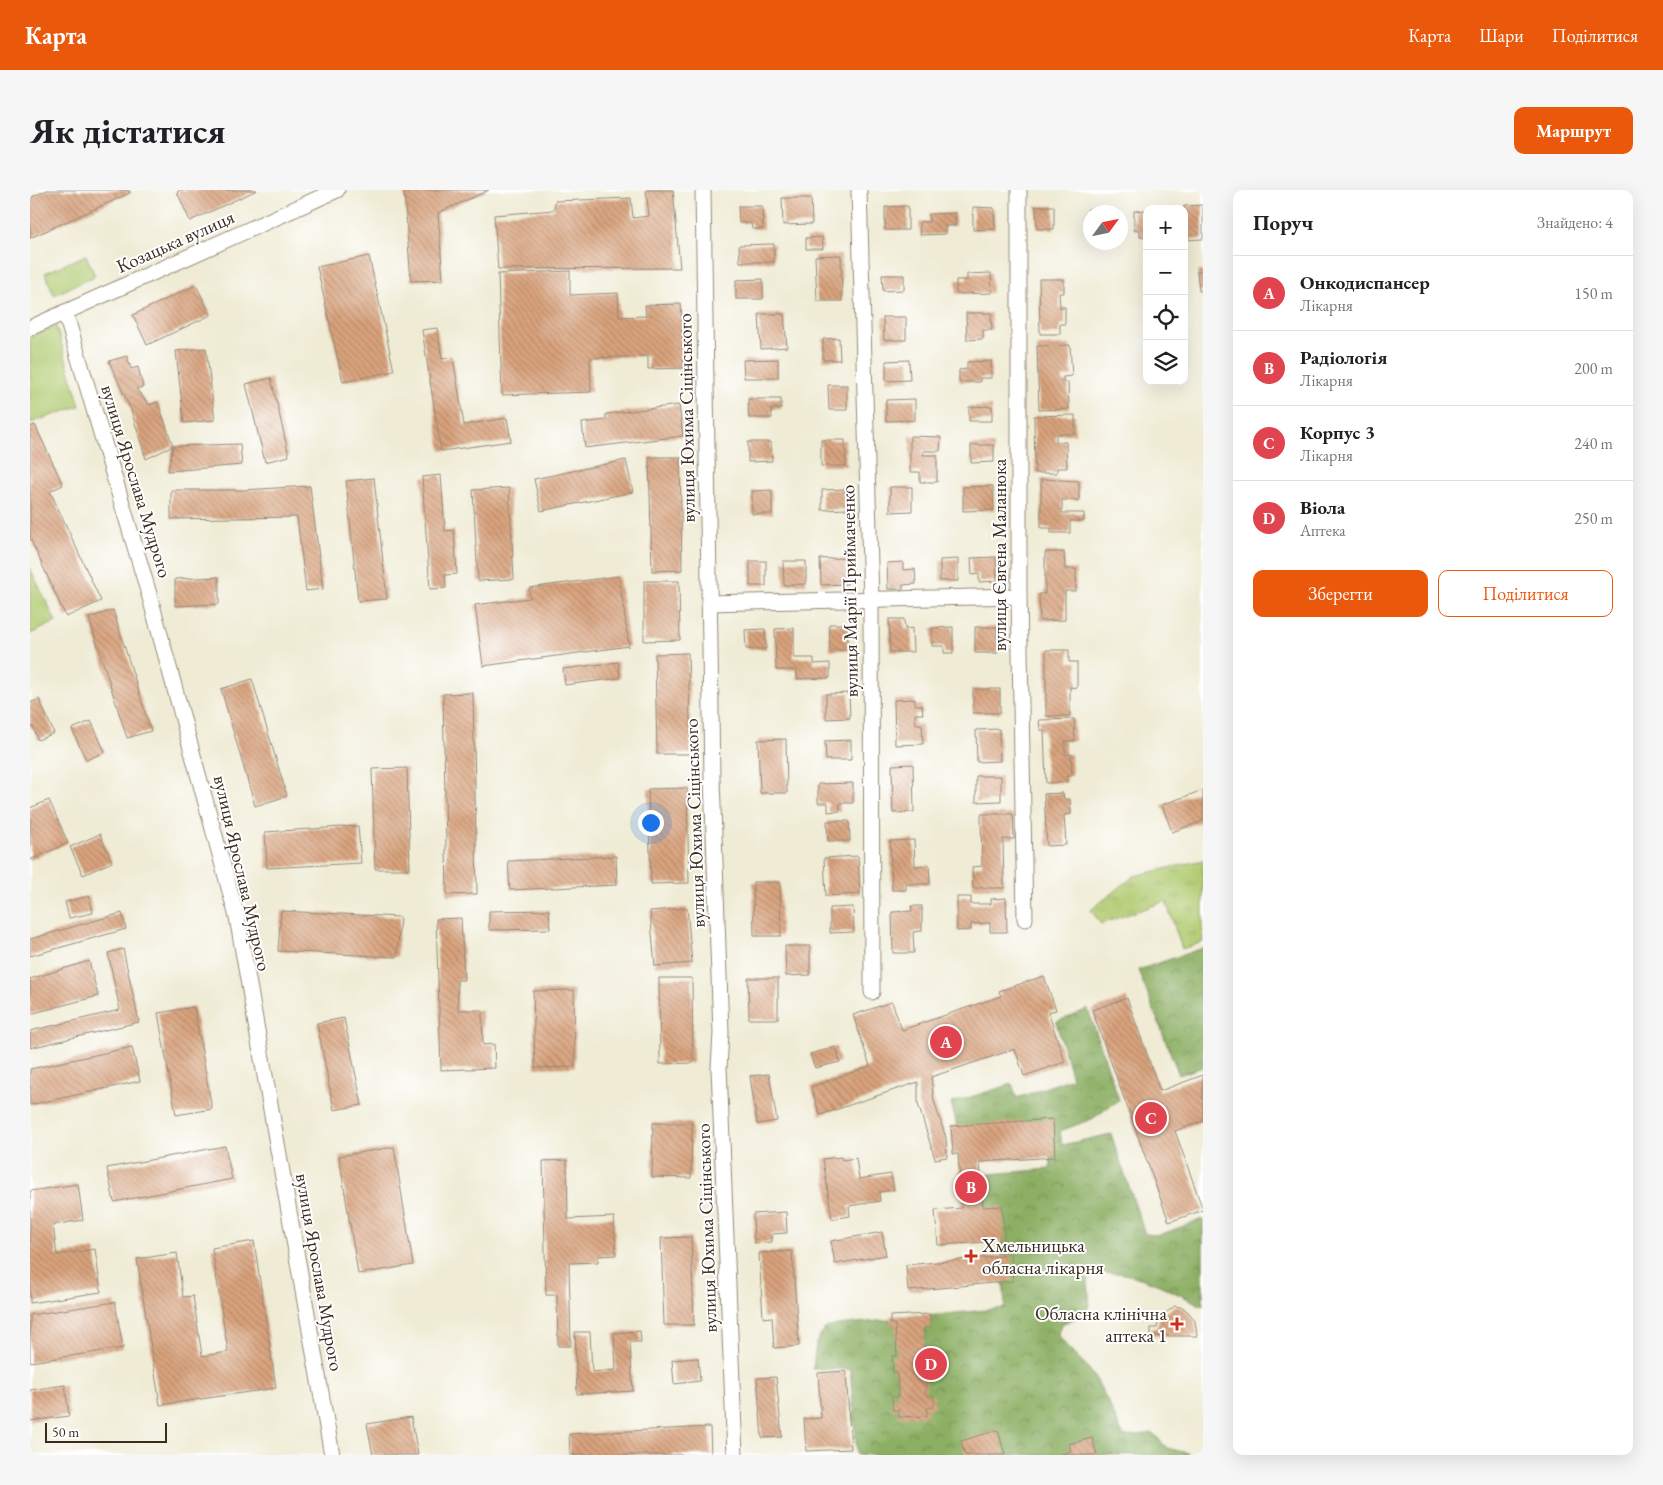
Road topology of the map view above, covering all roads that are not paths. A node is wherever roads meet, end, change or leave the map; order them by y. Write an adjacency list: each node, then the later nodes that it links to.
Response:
1 (336, 190): 5 (street, Козацька вулиця)
2 (703, 190): 9 (street, вулиця Юхима Сіцінського)
3 (859, 190): 8 (street, вулиця Марії Приймаченко)
4 (1019, 190): 7 (street, вулиця Євгена Маланюка)
5 (65, 312): 6 (street, Козацька вулиця); 12 (street, вулиця Ярослава Мудрого)
6 (30, 328)
7 (1019, 596): 8 (street); 10 (street, вулиця Євгена Маланюка)
8 (871, 600): 9 (street); 11 (street, вулиця Марії Приймаченко)
9 (709, 603): 13 (street, вулиця Юхима Сіцінського)
10 (1025, 919)
11 (872, 992)
12 (332, 1455)
13 (735, 1455)

